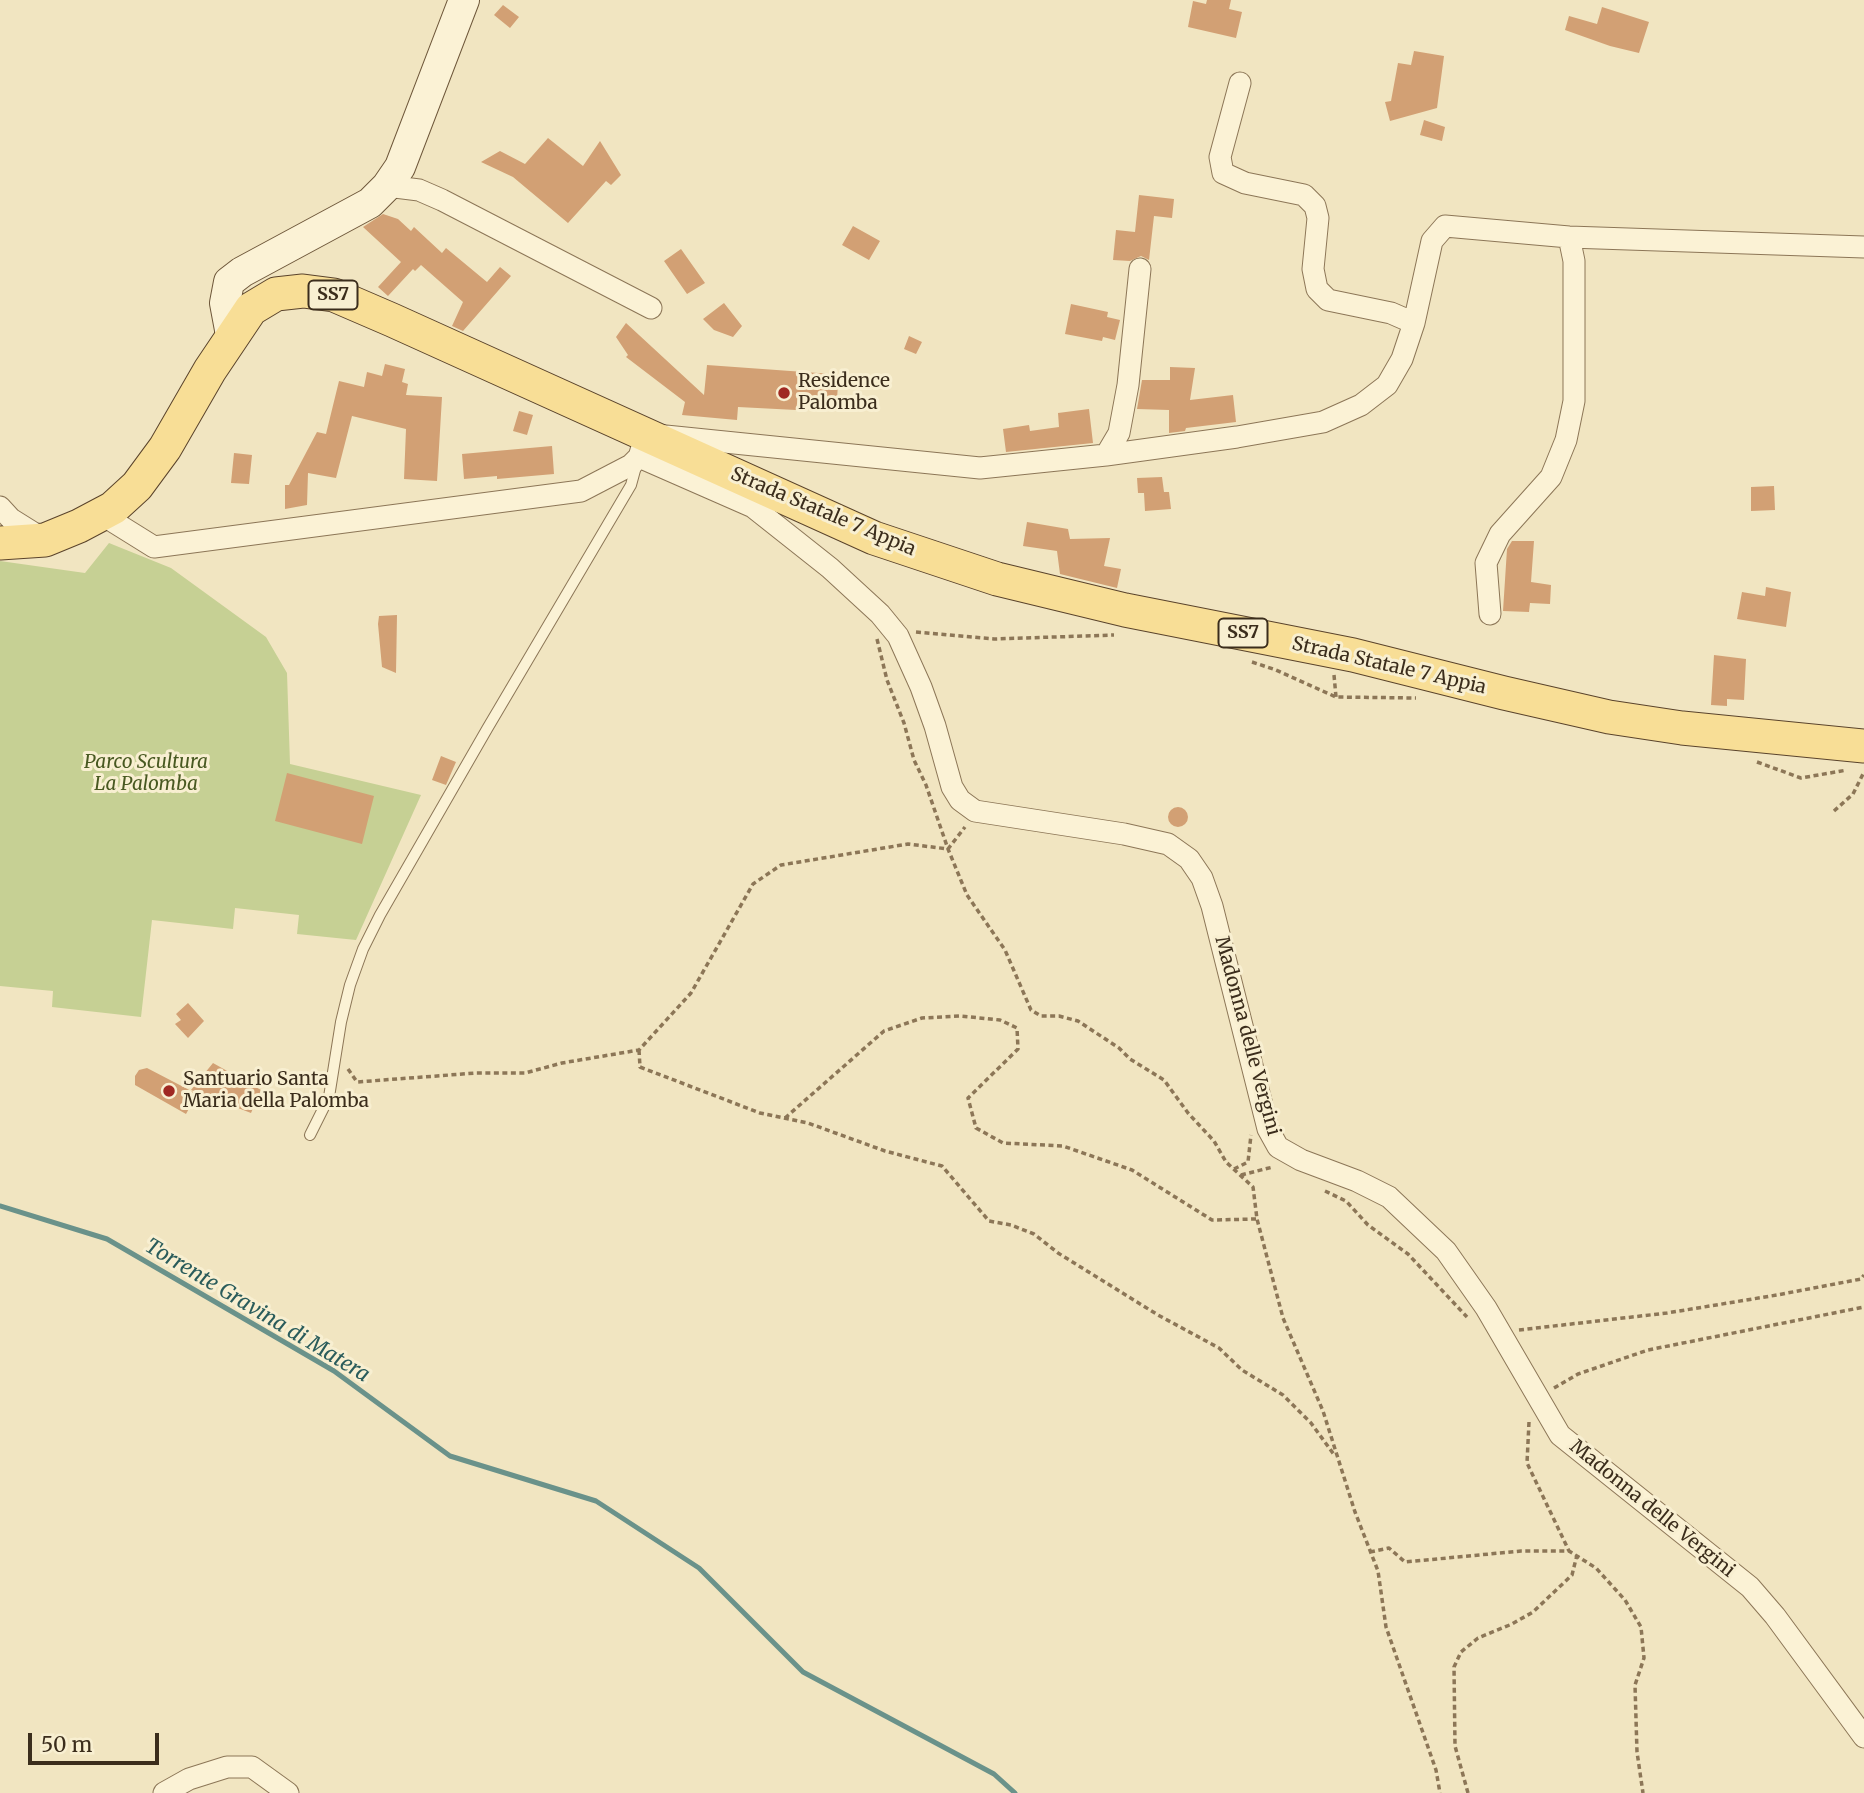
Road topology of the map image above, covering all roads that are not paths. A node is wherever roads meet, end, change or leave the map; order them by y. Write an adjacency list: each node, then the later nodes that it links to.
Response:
1 (464, 0): 3 (main road)
2 (1240, 83): 8 (street)
3 (387, 186): 7 (street); 9 (main road)
4 (1569, 237): 5 (street); 8 (street); 16 (street)
5 (1864, 247)
6 (1140, 269): 11 (street)
7 (651, 308)
8 (1414, 323): 11 (street)
9 (231, 335): 10 (main road, Strada Statale 7 Appia / SS7); 13 (main road, Strada Statale 7 Appia / SS7)
10 (643, 446): 11 (street); 13 (street); 17 (main road, Strada Statale 7 Appia / SS7); 18 (lane); 19 (street, Madonna delle Vergini)
11 (1106, 455)
12 (0, 507): 14 (street)
13 (101, 514): 14 (main road, Strada Statale 7 Appia / SS7)
14 (45, 540): 15 (main road, Strada Statale 7 Appia / SS7)
15 (0, 543)
16 (1490, 614)
17 (1858, 758)
18 (310, 1135)
19 (1864, 1737)
20 (164, 1793): 21 (street)
21 (288, 1793)

